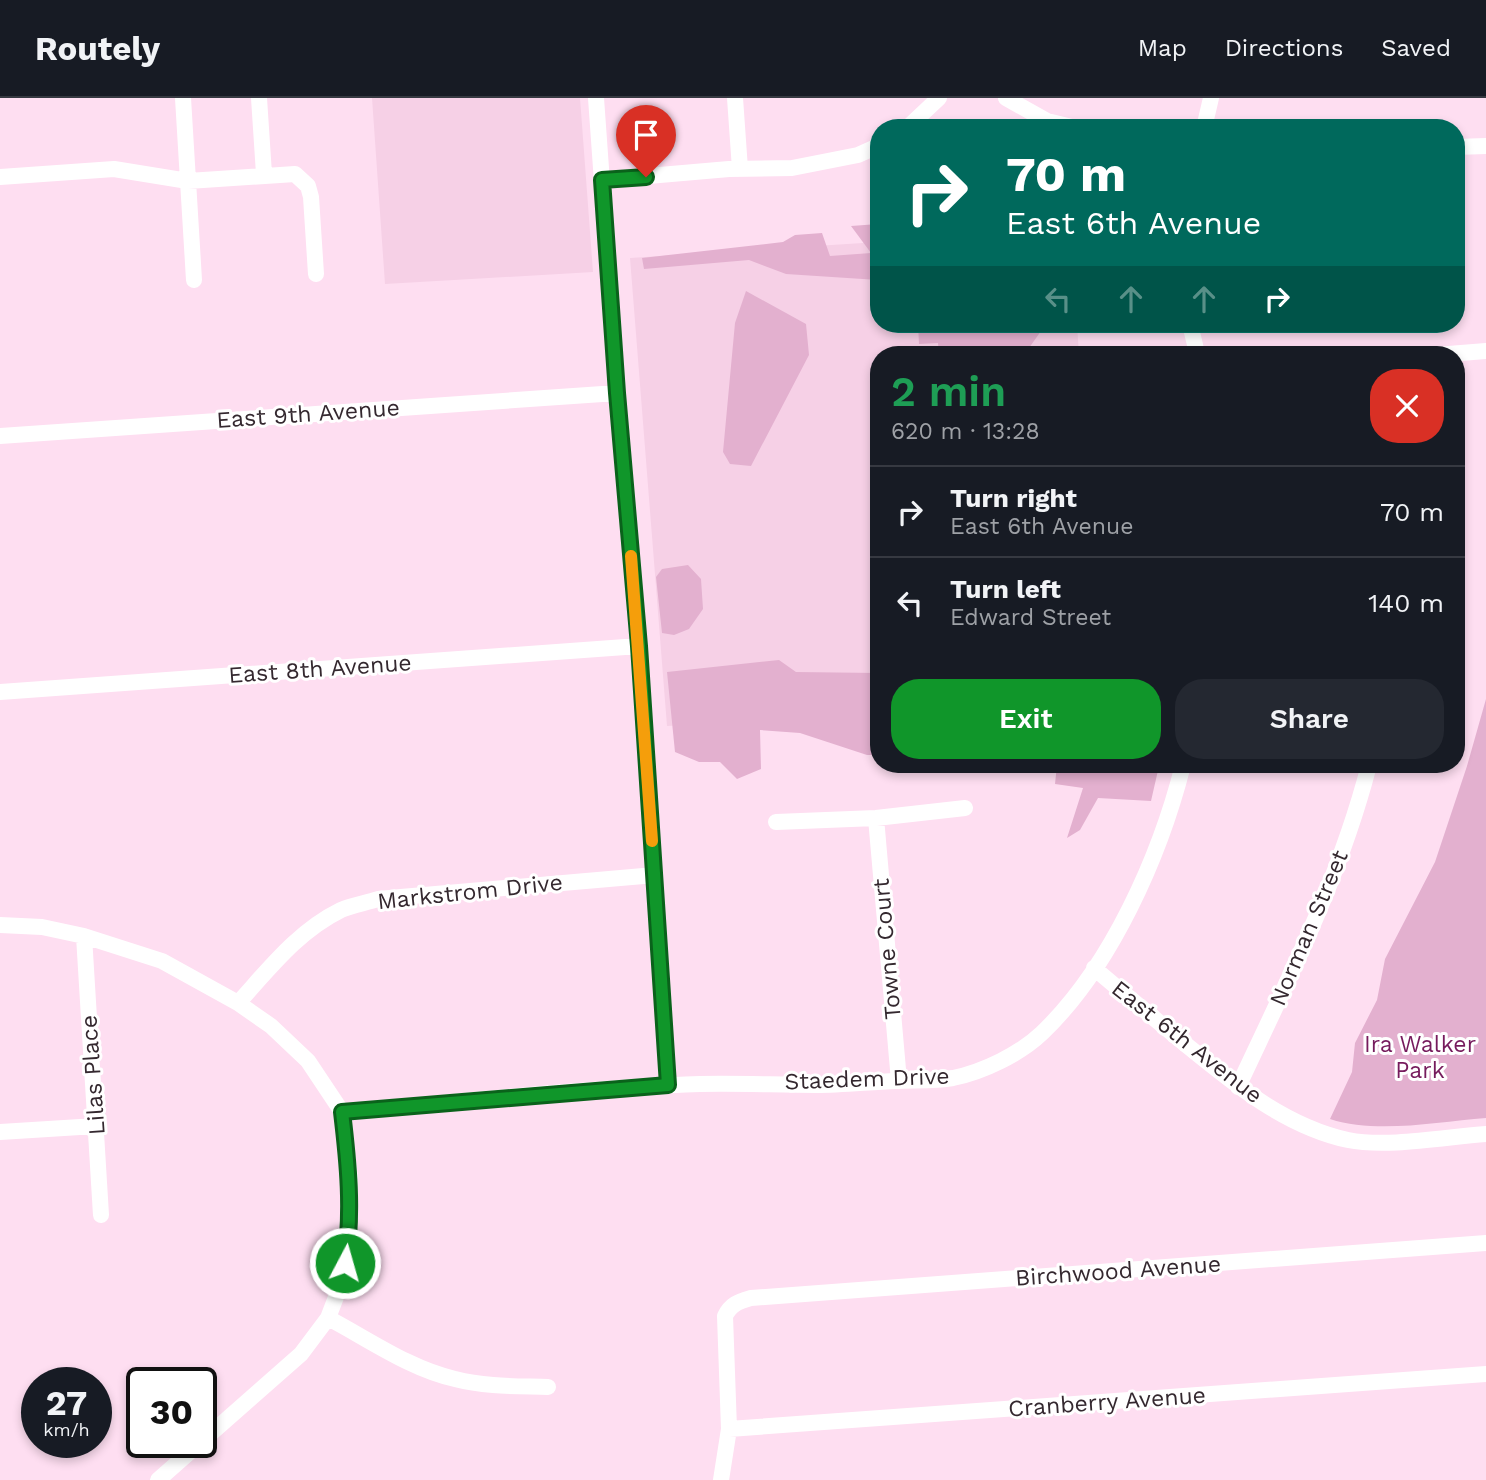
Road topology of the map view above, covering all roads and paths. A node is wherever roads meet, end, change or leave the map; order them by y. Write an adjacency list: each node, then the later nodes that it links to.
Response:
1 (183, 98): 18 (street)
2 (259, 98): 15 (street)
3 (596, 98): 17 (street)
4 (735, 98): 14 (street)
5 (939, 98): 8 (street)
6 (1006, 98): 9 (street)
7 (1210, 98): 10 (street)
8 (917, 119)
9 (1043, 119)
10 (1206, 119)
11 (1486, 146): 12 (street)
12 (1465, 147)
13 (870, 150): 14 (street)
14 (740, 169): 17 (street)
15 (264, 174): 18 (street); 19 (street)
16 (0, 177): 18 (street)
17 (602, 180): 23 (street)
18 (188, 181): 20 (street)
19 (316, 274)
20 (194, 280)
21 (1486, 351): 22 (street)
22 (1465, 353)
23 (617, 393): 24 (street, East 9th Avenue); 25 (street)
24 (0, 436)
25 (639, 646): 26 (street, East 8th Avenue); 32 (street)
26 (0, 692)
27 (1181, 773): 35 (street, Staedem Drive)
28 (1367, 773): 39 (street, Norman Street)
29 (965, 808): 30 (street)
30 (876, 818): 31 (street); 37 (street, Towne Court)
31 (776, 822)
32 (655, 875): 36 (street, Markstrom Drive); 38 (street)
33 (0, 925): 34 (street)
34 (84, 936): 36 (street); 41 (street, Lilas Place)
35 (1094, 968): 37 (street, Staedem Drive); 39 (street, East 6th Avenue)
36 (238, 1003): 40 (street)
37 (899, 1081): 38 (street, Staedem Drive)
38 (668, 1085): 40 (street)
39 (1238, 1087): 43 (street, East 6th Avenue)
40 (342, 1112): 46 (street)
41 (96, 1126): 42 (street); 44 (street, Lilas Place)
42 (0, 1132)
43 (1486, 1134)
44 (101, 1215)
45 (1486, 1243): 49 (street, Birchwood Avenue)
46 (328, 1318): 48 (street); 50 (street)
47 (1486, 1374): 49 (street, Cranberry Avenue)
48 (548, 1387)
49 (729, 1429): 51 (street)
50 (158, 1480)
51 (721, 1480)

